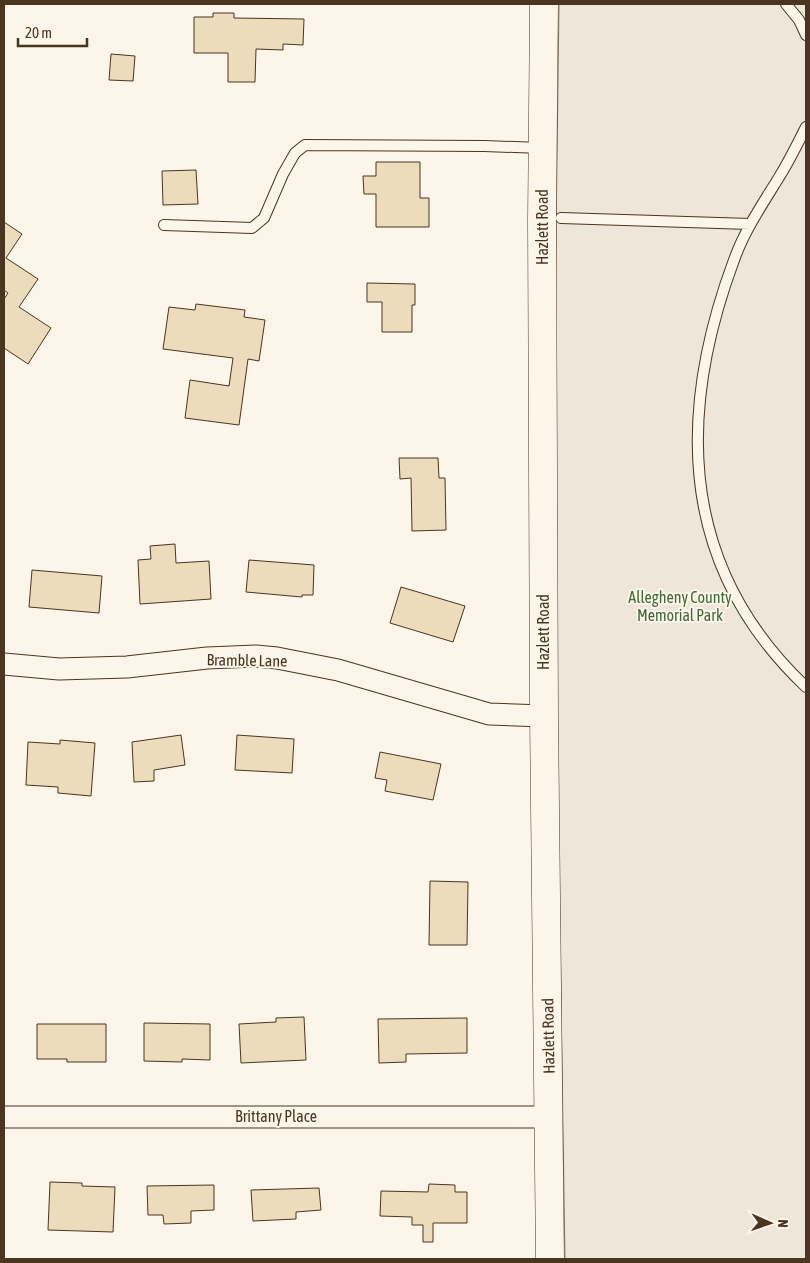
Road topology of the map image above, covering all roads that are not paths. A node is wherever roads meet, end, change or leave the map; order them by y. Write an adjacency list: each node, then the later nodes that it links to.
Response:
1 (544, 4): 5 (street, Hazlett Road)
2 (786, 4): 3 (lane)
3 (806, 35)
4 (806, 127): 7 (lane)
5 (543, 148): 8 (lane); 11 (street, Hazlett Road)
6 (561, 218): 7 (lane)
7 (750, 224): 10 (lane)
8 (164, 225)
9 (4, 664): 11 (street, Bramble Lane)
10 (806, 687)
11 (544, 716): 12 (street, Hazlett Road)
12 (549, 1116): 13 (street, Brittany Place); 14 (street, Hazlett Road)
13 (4, 1118)
14 (550, 1259)

